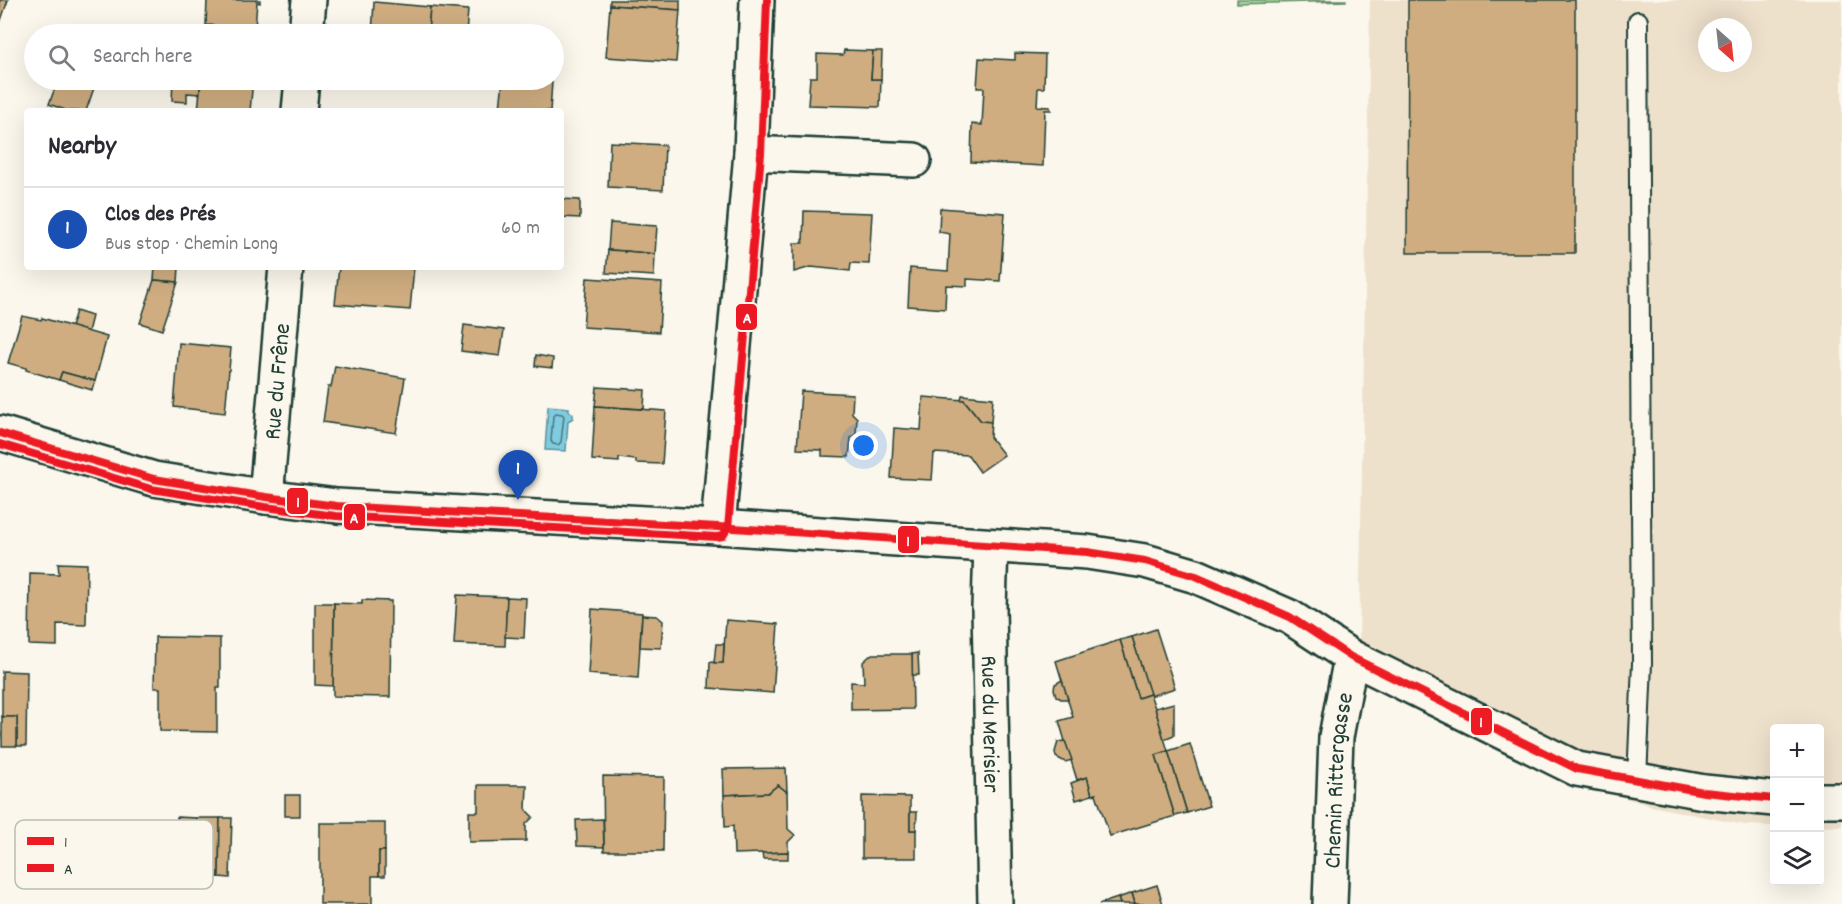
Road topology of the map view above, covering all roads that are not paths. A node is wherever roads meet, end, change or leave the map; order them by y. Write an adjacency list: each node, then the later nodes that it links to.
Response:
1 (309, 0): 4 (street)
2 (758, 0): 7 (street)
3 (1638, 21): 15 (lane)
4 (307, 24)
5 (301, 90): 6 (street)
6 (300, 108)
7 (751, 153): 8 (street); 12 (street)
8 (914, 160)
9 (286, 270): 11 (street, Rue du Frêne)
10 (0, 433): 11 (street)
11 (266, 497): 12 (street)
12 (718, 527): 13 (street)
13 (991, 546): 14 (street); 19 (street, Rue du Merisier)
14 (1351, 657): 15 (street); 20 (street, Chemin Rittergasse)
15 (1637, 780): 16 (street)
16 (1770, 799)
17 (1824, 800): 18 (street)
18 (1842, 800)
19 (995, 904)
20 (1330, 904)

